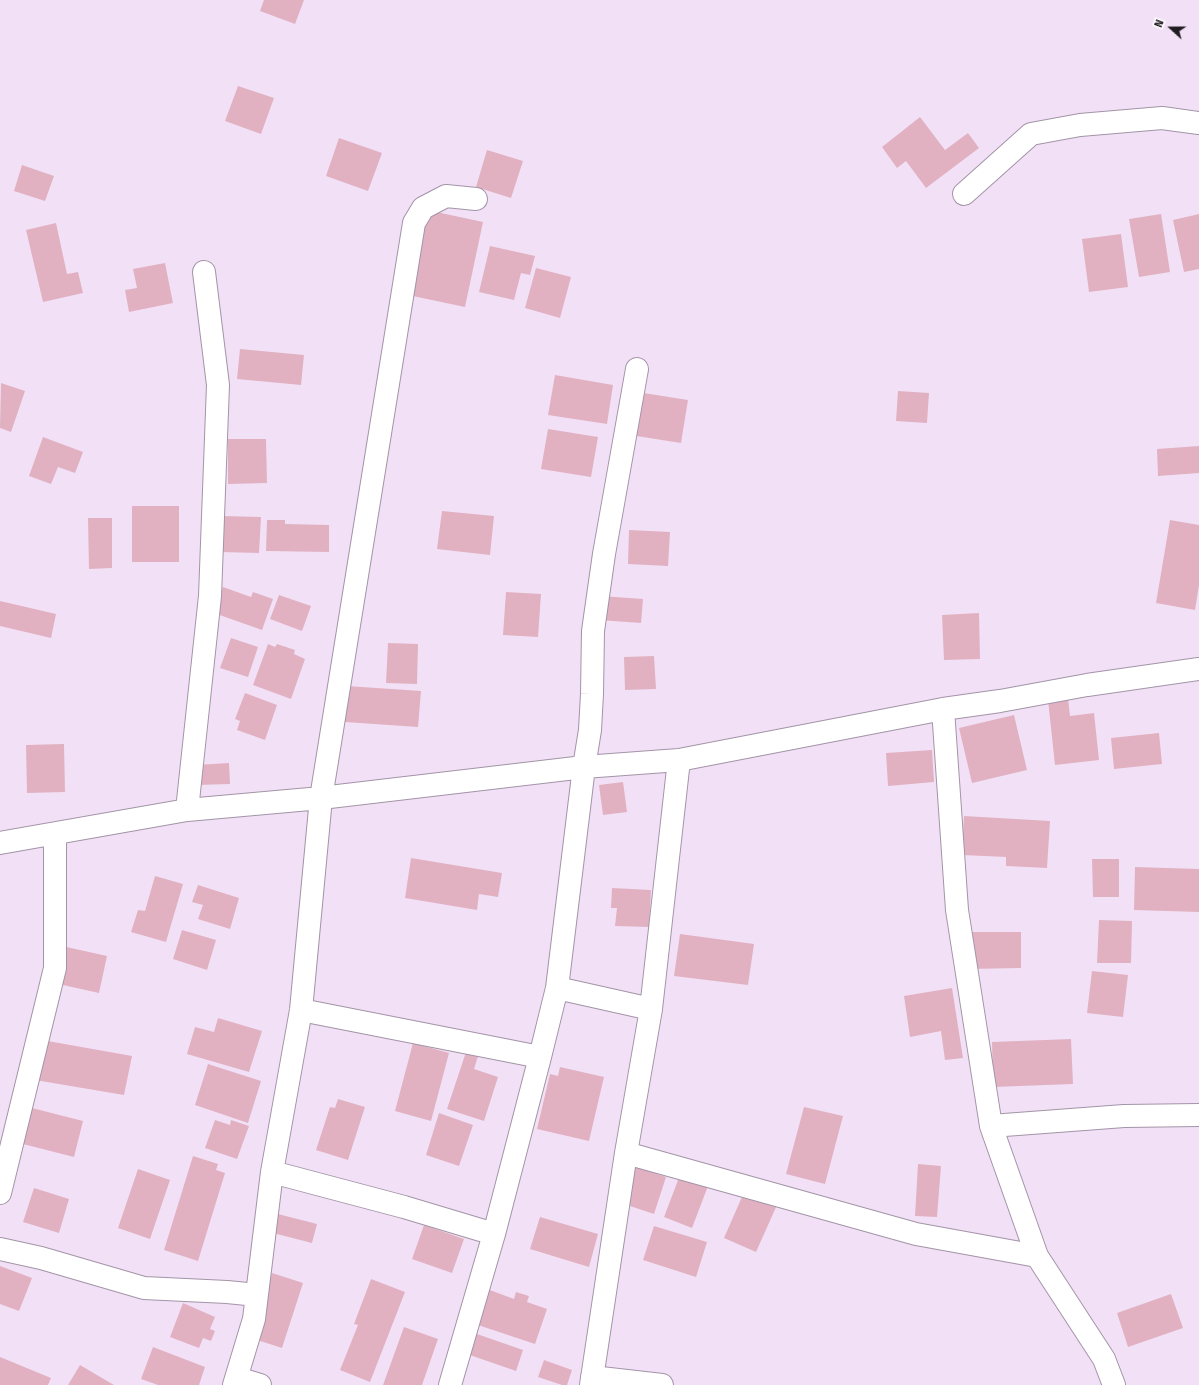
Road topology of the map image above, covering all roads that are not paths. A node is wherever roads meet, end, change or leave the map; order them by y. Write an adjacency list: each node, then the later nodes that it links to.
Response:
1 (1199, 123): 2 (street)
2 (964, 194)
3 (476, 199): 10 (street)
4 (204, 272): 11 (street)
5 (637, 369): 9 (street)
6 (1199, 669): 7 (street)
7 (943, 709): 8 (street); 19 (street)
8 (679, 760): 9 (street); 15 (street)
9 (584, 767): 10 (street); 14 (street)
10 (321, 798): 11 (street); 16 (street)
11 (187, 810): 12 (street)
12 (55, 834): 13 (street); 22 (street)
13 (0, 843)
14 (557, 988): 15 (street); 17 (street)
15 (651, 1009): 20 (street)
16 (301, 1010): 17 (street); 21 (street)
17 (540, 1057): 23 (street)
18 (1199, 1115): 19 (street)
19 (991, 1126): 25 (street)
20 (626, 1153): 25 (street); 28 (street)
21 (272, 1172): 23 (street); 26 (street)
22 (0, 1193)
23 (494, 1234): 30 (street)
24 (0, 1250): 26 (street)
25 (1037, 1256): 32 (street)
26 (257, 1295): 27 (street)
27 (236, 1381): 29 (street)
28 (591, 1381): 31 (street)
29 (260, 1385)
30 (450, 1385)
31 (662, 1385)
32 (1114, 1385)

